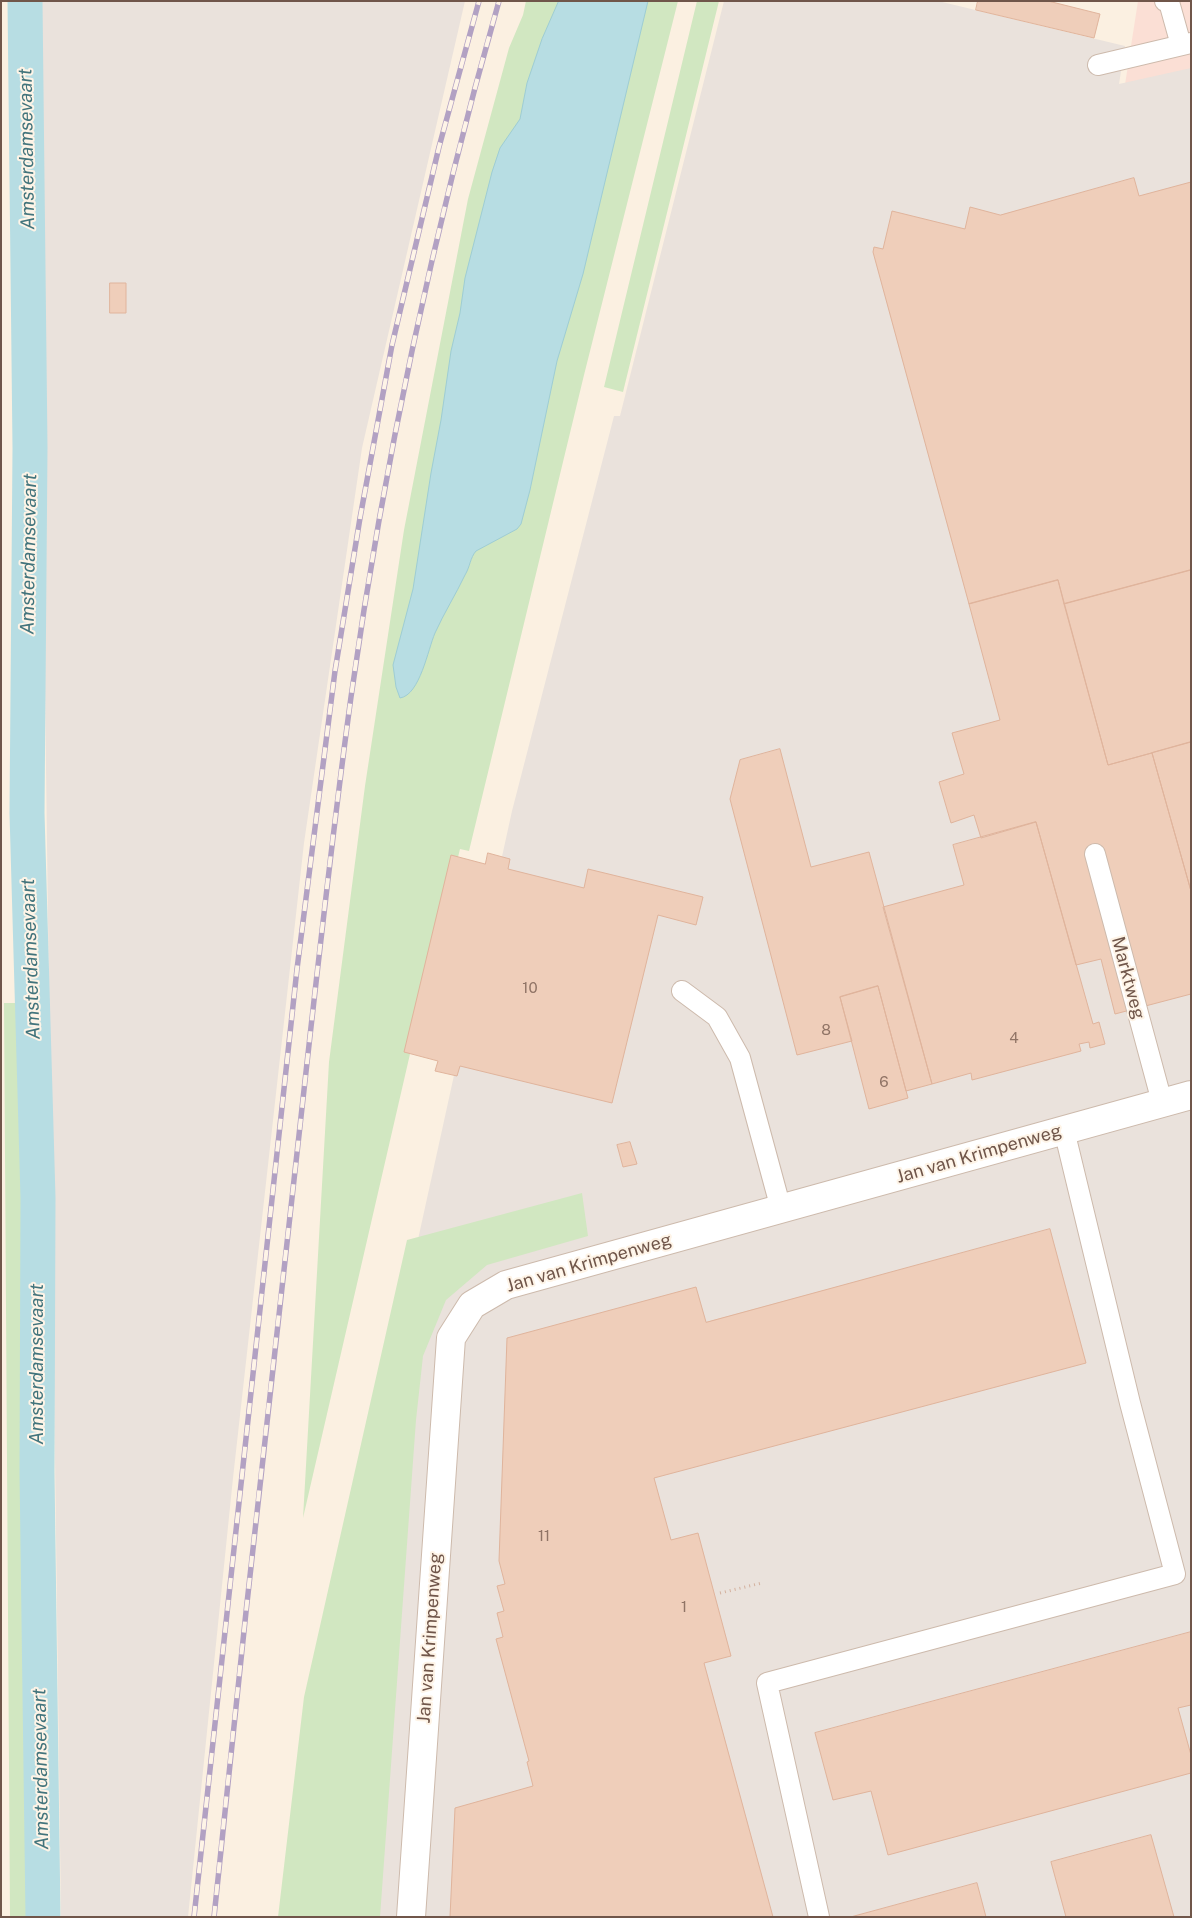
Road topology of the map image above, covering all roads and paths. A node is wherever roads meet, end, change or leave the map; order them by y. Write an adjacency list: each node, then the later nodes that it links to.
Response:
1 (1165, 1): 2 (lane)
2 (1186, 44): 3 (lane)
3 (1098, 65)
4 (1095, 854): 7 (lane, Marktweg)
5 (682, 991): 9 (lane)
6 (1191, 1095): 7 (street, Jan van Krimpenweg)
7 (1162, 1102): 8 (street, Jan van Krimpenweg)
8 (1064, 1130): 9 (street, Jan van Krimpenweg); 13 (lane)
9 (780, 1209): 12 (street, Jan van Krimpenweg)
10 (762, 1583): 11 (path)
11 (720, 1593)
12 (411, 1917)
13 (819, 1917)

